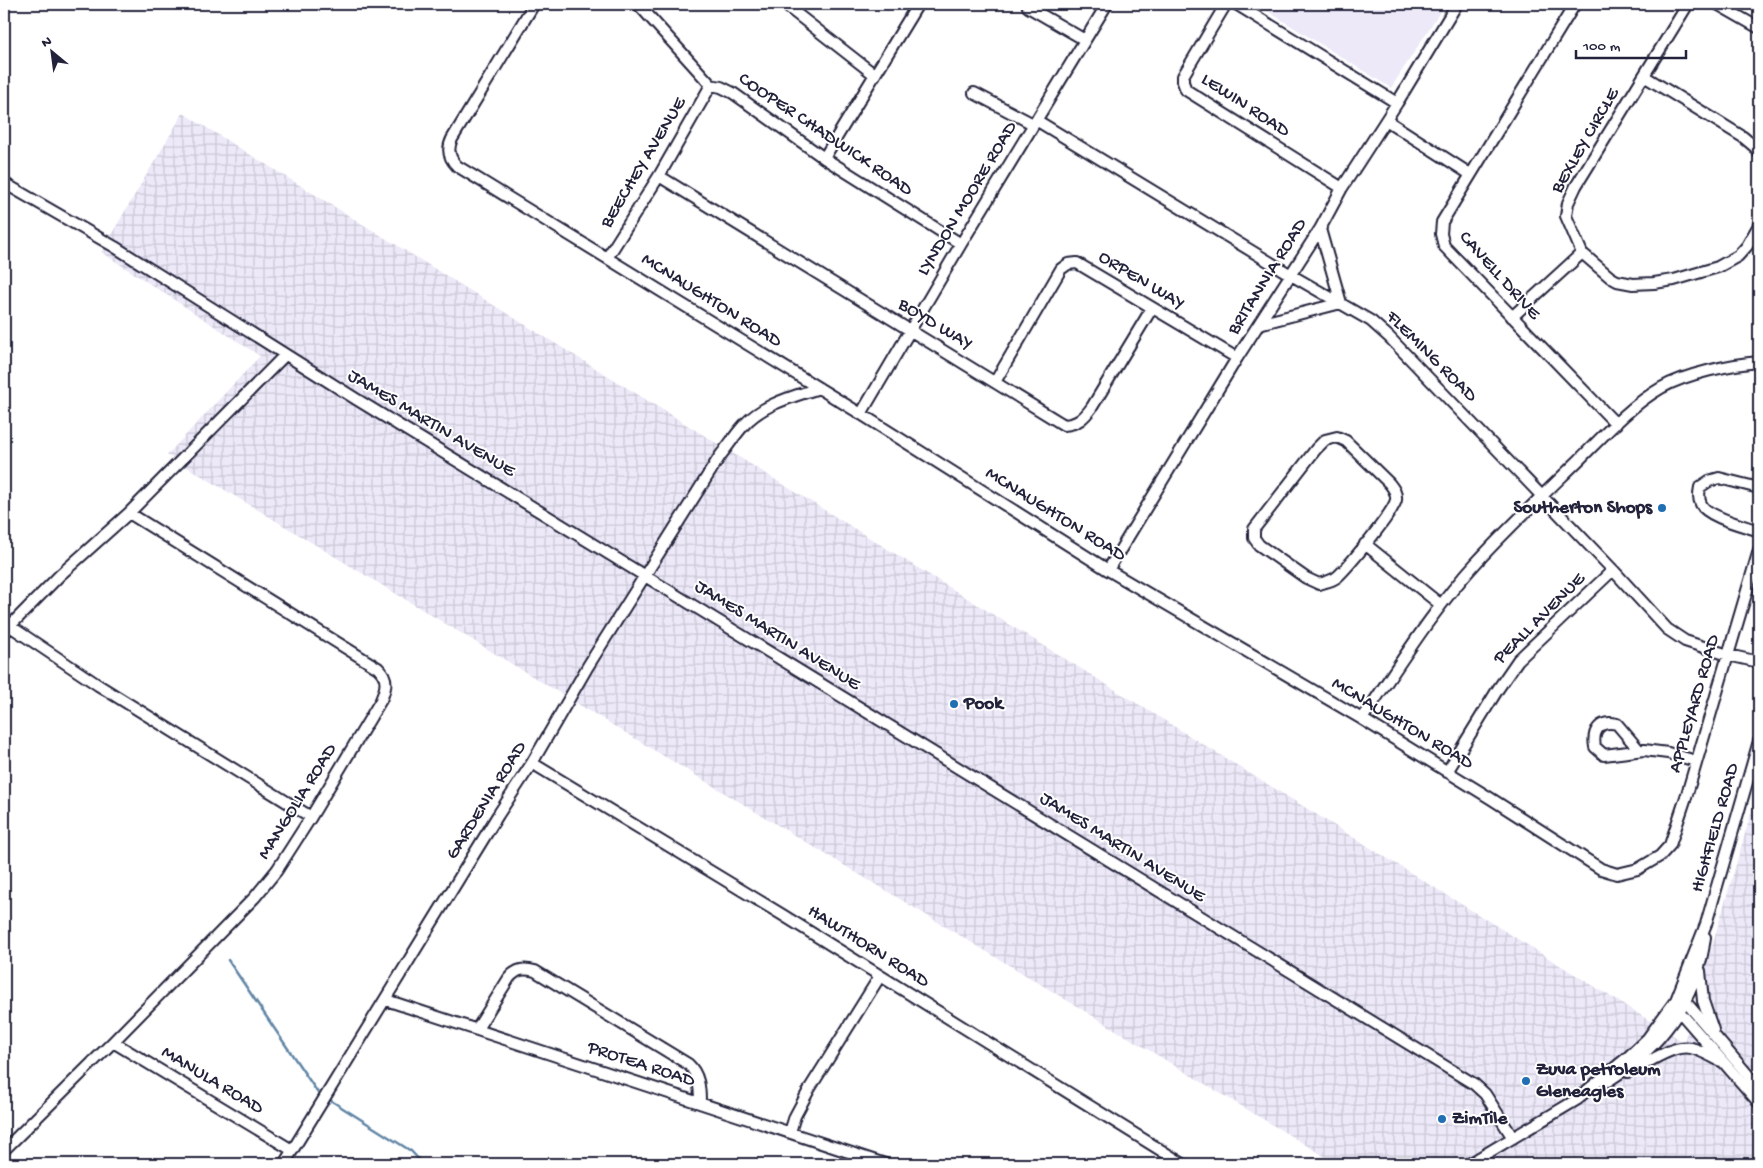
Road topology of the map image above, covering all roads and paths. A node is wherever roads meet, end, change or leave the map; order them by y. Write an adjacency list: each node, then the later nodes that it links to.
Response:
1 (534, 4): 32 (street, MCNAUGHTON ROAD)
2 (638, 4): 17 (street, COOPER CHADWICK ROAD)
3 (784, 4): 15 (street)
4 (918, 4): 15 (street)
5 (1107, 4): 14 (street, LYNDON MOORE ROAD)
6 (1226, 4): 27 (street, LEWIN ROAD)
7 (1236, 4): 19 (street)
8 (1457, 4): 19 (street, BRITANNIA ROAD)
9 (1575, 4): 24 (street, CAVELL DRIVE)
10 (1688, 4): 16 (street, BEXLEY CIRCLE)
11 (1717, 4): 13 (street)
12 (1028, 7): 14 (street)
13 (1759, 28)
14 (1085, 40): 21 (street, LYNDON MOORE ROAD)
15 (875, 75): 23 (street)
16 (1644, 76): 22 (street, BEXLEY CIRCLE); 31 (street, BEXLEY CIRCLE)
17 (710, 85): 23 (street, COOPER CHADWICK ROAD); 25 (street, BEECHEY AVENUE)
18 (974, 93): 21 (street, FLEMING ROAD)
19 (1397, 103): 20 (street, BRITANNIA ROAD)
20 (1386, 120): 24 (street); 27 (street, BRITANNIA ROAD)
21 (1034, 122): 30 (street, LYNDON MOORE ROAD); 33 (street, FLEMING ROAD)
22 (1759, 153)
23 (824, 158): 30 (street, COOPER CHADWICK ROAD)
24 (1470, 174): 36 (street, CAVELL DRIVE)
25 (660, 176): 32 (street, BEECHEY AVENUE); 38 (street, BOYD WAY)
26 (4, 183): 39 (street, JAMES MARTIN AVENUE)
27 (1342, 188): 29 (street, BRITANNIA ROAD)
28 (1759, 225): 31 (street, BEXLEY CIRCLE)
29 (1320, 229): 33 (street, BRITANNIA ROAD); 34 (street)
30 (961, 244): 38 (street, LYNDON MOORE ROAD)
31 (1582, 253): 36 (street)
32 (607, 258): 43 (street, MCNAUGHTON ROAD)
33 (1291, 275): 34 (street, FLEMING ROAD); 37 (street, BRITANNIA ROAD)
34 (1341, 304): 37 (street); 47 (street, FLEMING ROAD)
35 (1152, 308): 40 (street, ORPEN WAY); 42 (street, BOYD WAY); 42 (street, ORPEN WAY)
36 (1512, 317): 45 (street, CAVELL DRIVE)
37 (1259, 324): 40 (street, BRITANNIA ROAD)
38 (911, 331): 42 (street, BOYD WAY); 44 (street, LYNDON MOORE ROAD)
39 (285, 355): 48 (street); 54 (street, JAMES MARTIN AVENUE)
40 (1237, 358): 52 (street, BRITANNIA ROAD)
41 (1759, 362): 45 (street)
42 (995, 382)
43 (819, 388): 44 (street, MCNAUGHTON ROAD); 54 (street, GARDENIA ROAD)
44 (861, 414): 52 (street, MCNAUGHTON ROAD)
45 (1616, 424): 47 (street)
46 (1759, 488): 49 (street)
47 (1542, 496): 53 (street, FLEMING ROAD); 55 (street)
48 (129, 512): 56 (street); 65 (street, MANGOLIA ROAD)
49 (1759, 531)
50 (1365, 544): 50 (street); 55 (street)
51 (1759, 550): 57 (street, APPLEYARD ROAD)
52 (1108, 570): 59 (street, MCNAUGHTON ROAD)
53 (1614, 570): 57 (street, FLEMING ROAD); 64 (street, PEALL AVENUE)
54 (645, 575): 63 (street, GARDENIA ROAD); 82 (street, JAMES MARTIN AVENUE)
55 (1441, 605): 59 (street)
56 (7, 629): 65 (street)
57 (1728, 655): 58 (street, FLEMING ROAD); 62 (street, APPLEYARD ROAD)
58 (1759, 662)
59 (1362, 719): 64 (street, MCNAUGHTON ROAD)
60 (1759, 741): 67 (street, HIGHFIELD ROAD)
61 (1640, 750): 62 (street)
62 (1696, 761): 66 (street, APPLEYARD ROAD)
63 (532, 763): 69 (street, HAWTHORN ROAD); 70 (street, GARDENIA ROAD)
64 (1447, 772): 66 (street, MCNAUGHTON ROAD)
65 (311, 817): 74 (street, MANGOLIA ROAD)
66 (1654, 861)
67 (1706, 924): 68 (street, HIGHFIELD ROAD); 71 (street, HIGHFIELD ROAD)
68 (1700, 965): 71 (street, HIGHFIELD ROAD); 73 (street)
69 (880, 976): 81 (street); 87 (street, HAWTHORN ROAD)
70 (386, 1000): 72 (street, PROTEA ROAD); 84 (street, GARDENIA ROAD)
71 (1680, 1004): 73 (street); 75 (street); 76 (street); 79 (street)
72 (477, 1029): 78 (street, PROTEA ROAD); 78 (street)
73 (1717, 1039): 77 (street)
74 (113, 1042): 83 (street, MANGOLIA ROAD); 84 (street, MANULA ROAD)
75 (1724, 1062): 76 (street); 80 (street)
76 (1613, 1078): 79 (street)
77 (1759, 1088)
78 (700, 1102): 81 (street, PROTEA ROAD)
79 (1573, 1102): 82 (street)
80 (1759, 1103)
81 (790, 1132): 86 (street, PROTEA ROAD)
82 (1513, 1138): 88 (street)
83 (4, 1150)
84 (292, 1150): 85 (street, GARDENIA ROAD)
85 (284, 1164)
86 (885, 1164)
87 (1183, 1164)
88 (1469, 1164)

